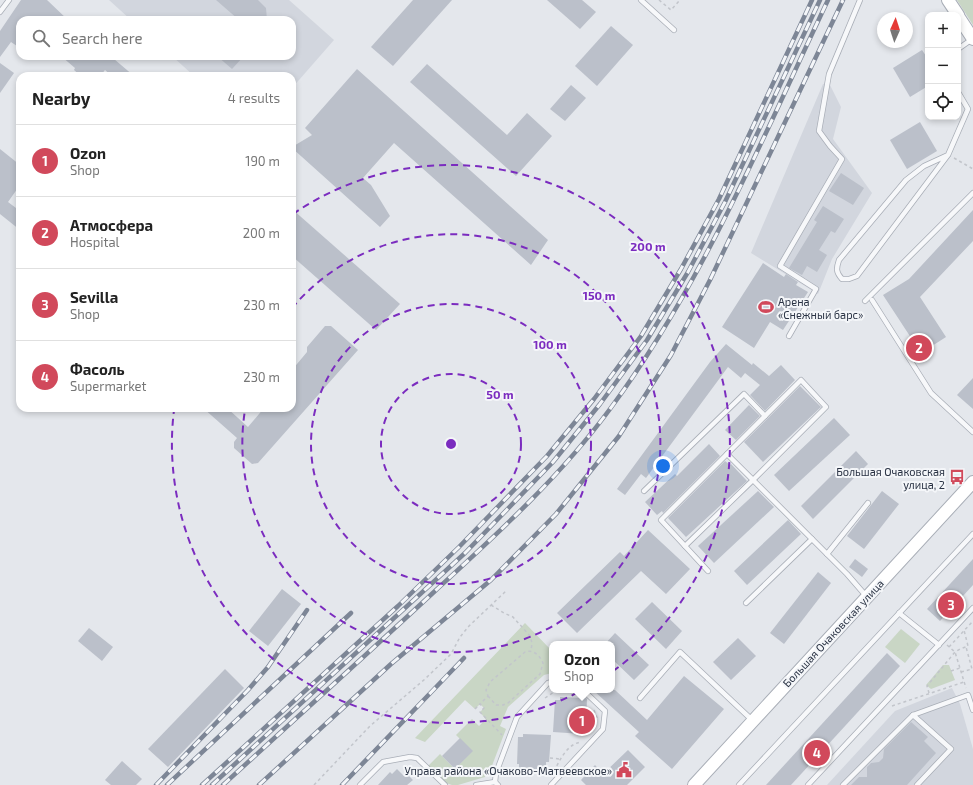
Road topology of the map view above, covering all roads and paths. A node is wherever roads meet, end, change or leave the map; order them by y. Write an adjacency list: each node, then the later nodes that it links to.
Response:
1 (9, 0): 7 (lane)
2 (641, 0): 10 (lane)
3 (659, 0): 4 (path)
4 (680, 0)
5 (860, 0): 19 (lane)
6 (948, 0): 8 (street)
7 (0, 12)
8 (956, 12)
9 (961, 22): 11 (street)
10 (674, 30)
11 (970, 41): 12 (lane)
12 (960, 48)
13 (961, 97): 14 (lane)
14 (948, 155): 14 (lane); 15 (path)
15 (973, 169)
16 (973, 192): 18 (lane)
17 (872, 300): 21 (lane)
18 (865, 301)
19 (789, 336)
20 (764, 416): 22 (lane); 23 (lane); 25 (lane)
21 (973, 432)
22 (727, 454): 23 (lane); 29 (lane)
23 (754, 480): 28 (lane); 29 (lane)
24 (973, 482): 33 (street, Большая Очаковская улица)
25 (644, 491)
26 (868, 503): 30 (lane)
27 (973, 534): 37 (lane)
28 (812, 539): 30 (lane); 34 (lane)
29 (685, 546): 31 (lane)
30 (827, 554): 33 (lane)
31 (708, 571)
32 (506, 592): 35 (path)
33 (867, 597): 68 (street, Большая Очаковская улица)
34 (746, 603)
35 (491, 605): 46 (path); 76 (path)
36 (973, 608): 42 (lane)
37 (899, 613): 43 (lane); 82 (lane)
38 (973, 621): 39 (path)
39 (971, 623): 40 (path); 41 (path)
40 (973, 626)
41 (964, 630): 44 (path); 45 (path)
42 (943, 640): 43 (lane); 44 (path)
43 (939, 645): 83 (lane)
44 (949, 647): 47 (path)
45 (966, 647): 47 (path); 50 (path)
46 (532, 652): 57 (path); 57 (path)
47 (955, 652): 48 (path); 55 (path)
48 (960, 668): 49 (path); 50 (path)
49 (951, 671)
50 (961, 672): 51 (path)
51 (964, 682): 55 (path); 56 (path)
52 (549, 683): 70 (lane)
53 (552, 693): 59 (path)
54 (586, 693): 80 (lane)
55 (929, 693): 62 (path)
56 (968, 695): 64 (lane); 65 (lane)
57 (488, 696): 60 (path)
58 (640, 698): 68 (lane)
59 (539, 699)
60 (480, 704): 63 (path); 70 (path)
61 (591, 706): 67 (path)
62 (890, 706)
63 (474, 709)
64 (973, 710)
65 (913, 715): 84 (lane); 85 (lane)
66 (586, 719): 67 (path)
67 (597, 720): 69 (path)
68 (753, 721): 81 (street, Большая Очаковская улица)
69 (597, 724)
70 (508, 741): 75 (lane)
71 (584, 741): 73 (path)
72 (550, 758): 73 (path)
73 (560, 759): 74 (path)
74 (554, 771)
75 (496, 783): 79 (lane)
76 (314, 785)
77 (360, 785): 78 (lane)
78 (445, 785)
79 (476, 785)
80 (551, 785)
81 (694, 785)
82 (739, 785)
83 (808, 785)
84 (843, 785)
85 (917, 785)

